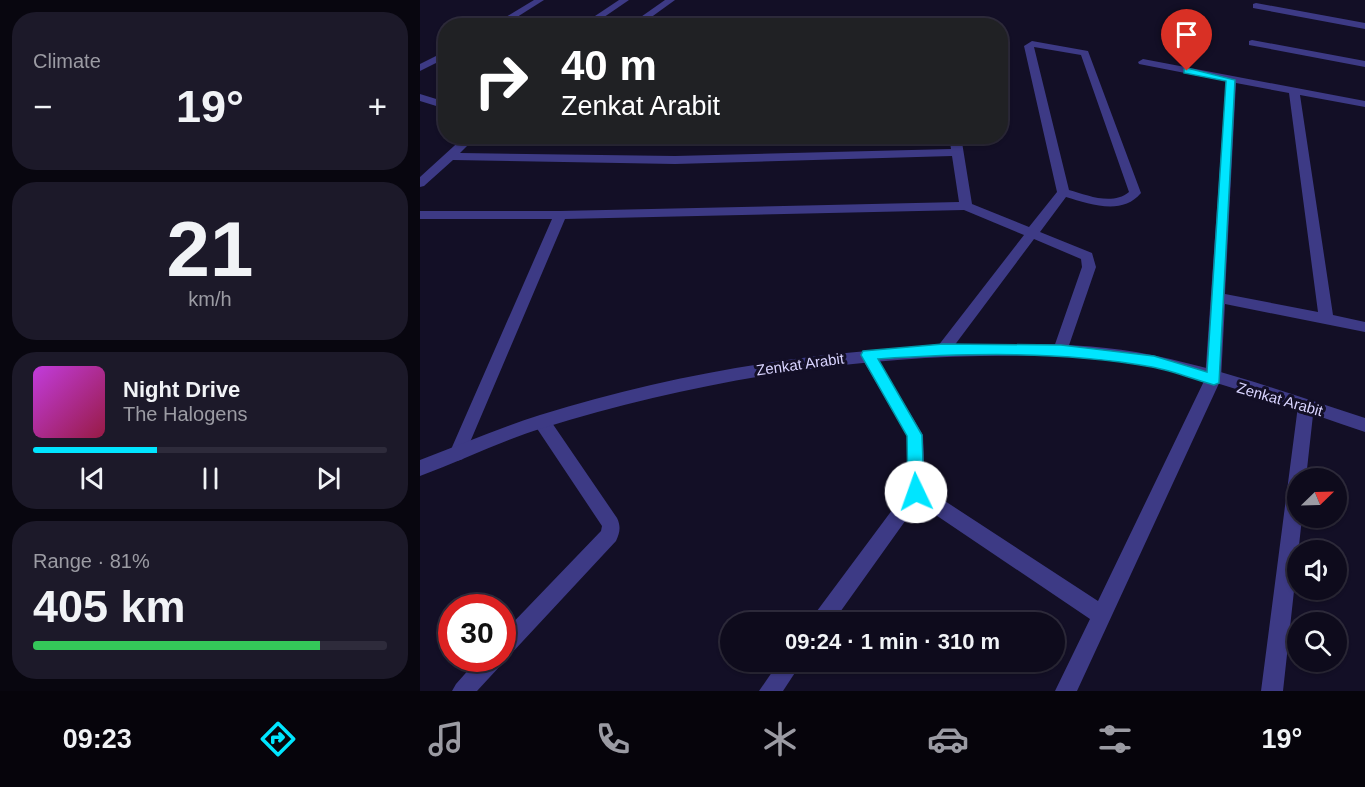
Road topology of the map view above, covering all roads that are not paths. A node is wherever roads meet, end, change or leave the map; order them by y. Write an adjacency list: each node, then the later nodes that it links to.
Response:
1 (540, 0): 5 (street)
2 (625, 0): 6 (street)
3 (671, 0): 7 (street)
4 (1256, 6): 8 (street)
5 (509, 18)
6 (597, 18)
7 (644, 18)
8 (1365, 26)
9 (1252, 43): 12 (street)
10 (438, 58): 13 (street)
11 (1143, 62): 14 (street)
12 (1365, 64)
13 (420, 68)
14 (1231, 80): 15 (street); 29 (street)
15 (1294, 92): 18 (street); 30 (street)
16 (420, 97): 17 (street)
17 (438, 103)
18 (1365, 104)
19 (463, 144): 22 (street)
20 (956, 144): 21 (street)
21 (957, 152): 22 (street); 25 (street)
22 (449, 156): 23 (street)
23 (420, 183)
24 (1063, 192): 24 (street); 28 (street)
25 (966, 206): 27 (street); 28 (street)
26 (420, 215): 27 (street)
27 (560, 215): 39 (street)
28 (1032, 232): 32 (street); 33 (street)
29 (1218, 298): 30 (street); 35 (street)
30 (1326, 319): 31 (street)
31 (1365, 327)
32 (943, 350): 33 (street, Zenkat Arabit); 34 (street, Zenkat Arabit)
33 (1061, 350): 35 (street, Zenkat Arabit)
34 (868, 355): 37 (street, Zenkat Arabit); 41 (street)
35 (1214, 379): 36 (street, Zenkat Arabit); 43 (street)
36 (1306, 406): 38 (street, Zenkat Arabit); 50 (street)
37 (542, 422): 39 (street, Zenkat Arabit); 44 (street)
38 (1365, 425)
39 (457, 454): 40 (street, Zenkat Arabit)
40 (420, 468)
41 (916, 492): 42 (street); 43 (street)
42 (828, 612)
43 (1102, 615): 49 (street)
44 (516, 634)
45 (481, 672): 47 (street)
46 (784, 672): 48 (street)
47 (463, 691)
48 (770, 691)
49 (1066, 691)
50 (1272, 691)

